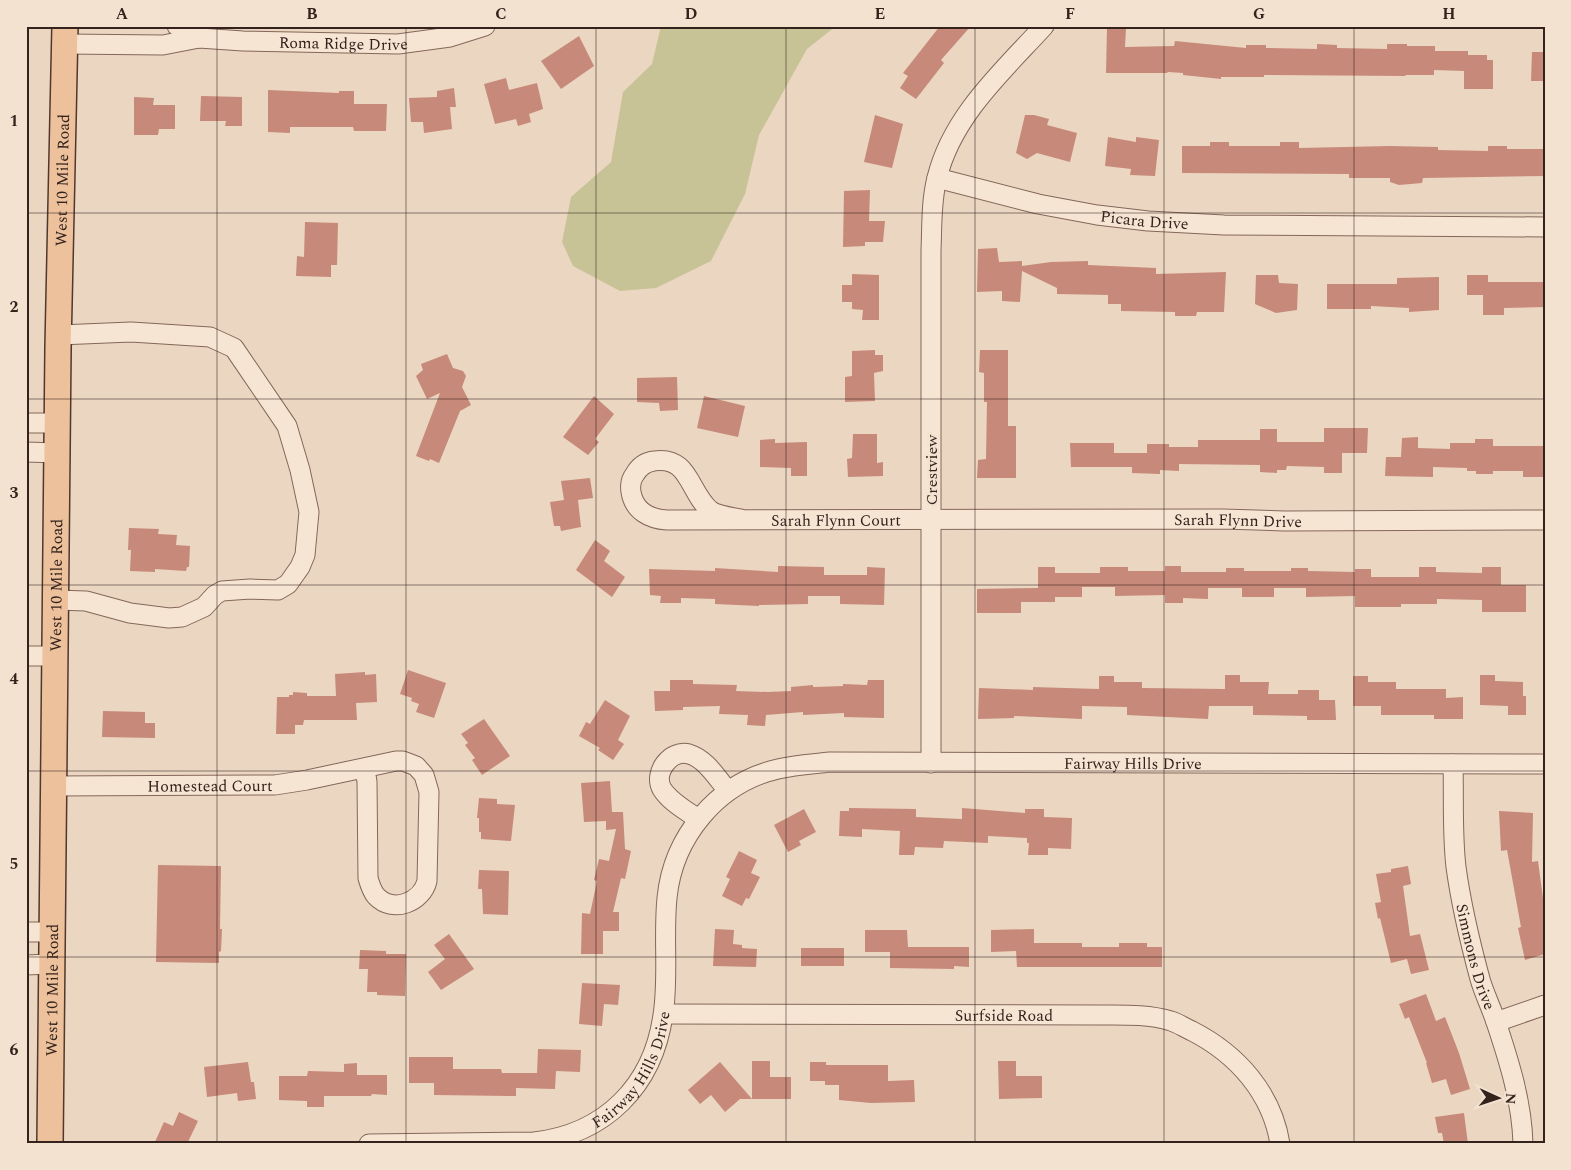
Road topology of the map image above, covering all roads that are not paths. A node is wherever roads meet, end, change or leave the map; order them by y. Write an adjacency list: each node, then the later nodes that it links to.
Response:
1 (178, 26): 5 (street, Roma Ridge Drive)
2 (485, 26): 5 (street, Roma Ridge Drive)
3 (1044, 26): 6 (street)
4 (65, 35): 5 (street, Roma Ridge Drive); 8 (main road, West 10 Mile Road)
5 (199, 38)
6 (937, 178): 7 (street, Picara Drive); 15 (street, Crestview)
7 (1545, 227)
8 (59, 335): 10 (main road, West 10 Mile Road); 16 (street)
9 (26, 423): 10 (street)
10 (58, 423): 12 (main road, West 10 Mile Road)
11 (26, 452): 12 (street)
12 (58, 453): 16 (main road, West 10 Mile Road)
13 (741, 519): 13 (street, Sarah Flynn Court); 15 (street, Sarah Flynn Court)
14 (1545, 520): 15 (street, Sarah Flynn Drive)
15 (931, 521): 19 (street, Crestview)
16 (56, 600): 18 (main road, West 10 Mile Road)
17 (26, 656): 18 (street)
18 (55, 656): 23 (main road, West 10 Mile Road)
19 (931, 764): 20 (street, Fairway Hills Drive); 24 (street, Fairway Hills Drive)
20 (1453, 764): 21 (street, Fairway Hills Drive); 32 (street, Simmons Drive)
21 (1545, 764)
22 (365, 768): 22 (street, Homestead Court); 23 (street, Homestead Court)
23 (54, 786): 27 (main road, West 10 Mile Road)
24 (728, 791): 25 (street, Fairway Hills Drive); 25 (street)
25 (698, 819): 31 (street, Fairway Hills Drive)
26 (26, 932): 27 (street)
27 (53, 932): 29 (main road, West 10 Mile Road)
28 (26, 964): 29 (street)
29 (52, 964): 33 (main road, West 10 Mile Road)
30 (1545, 1005): 32 (street)
31 (664, 1014): 34 (street, Fairway Hills Drive); 35 (street, Surfside Road)
32 (1496, 1022): 36 (street, Simmons Drive)
33 (50, 1144)
34 (369, 1144)
35 (1280, 1144)
36 (1524, 1144)

